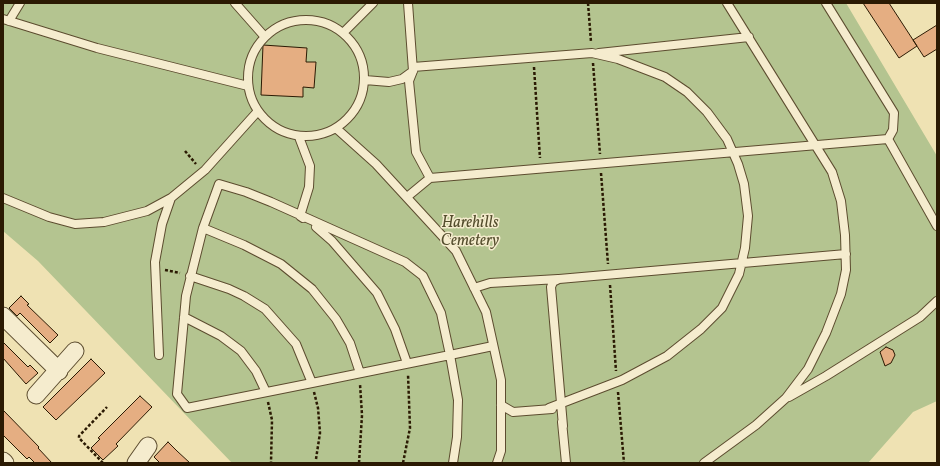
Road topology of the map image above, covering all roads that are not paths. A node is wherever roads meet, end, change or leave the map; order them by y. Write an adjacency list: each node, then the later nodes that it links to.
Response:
1 (20, 3): 7 (lane)
2 (235, 3): 9 (lane)
3 (373, 3): 8 (lane)
4 (408, 3): 12 (lane)
5 (727, 3): 10 (lane)
6 (826, 3): 18 (lane)
7 (6, 20): 14 (lane)
8 (343, 33): 9 (lane); 13 (lane)
9 (266, 37): 14 (lane)
10 (749, 37): 11 (lane); 19 (lane)
11 (592, 53): 12 (lane); 20 (lane)
12 (413, 69): 13 (lane); 21 (lane)
13 (365, 80): 16 (lane)
14 (248, 86): 15 (lane)
15 (258, 111): 17 (lane); 24 (lane)
16 (337, 129): 17 (lane); 22 (lane)
17 (299, 137): 25 (lane)
18 (888, 139): 19 (lane); 26 (lane)
19 (816, 145): 20 (lane); 28 (lane)
20 (733, 152): 21 (lane); 29 (lane)
21 (430, 178): 22 (lane)
22 (407, 197): 32 (lane)
23 (3, 198): 24 (lane)
24 (171, 198): 38 (lane)
25 (300, 216): 27 (lane); 39 (lane); 40 (lane)
26 (937, 226)
27 (203, 228): 30 (lane); 42 (lane)
28 (846, 254): 29 (lane); 46 (lane)
29 (742, 263): 31 (lane); 47 (lane)
30 (190, 276): 35 (lane); 43 (lane)
31 (559, 279): 32 (lane); 47 (lane)
32 (474, 288): 36 (lane)
33 (937, 301): 46 (lane)
34 (3, 316): 41 (street)
35 (184, 317): 44 (lane); 44 (lane)
36 (493, 346): 39 (lane); 48 (lane)
37 (75, 351): 41 (street)
38 (160, 355)
39 (450, 355): 40 (lane); 55 (lane)
40 (407, 364): 42 (lane)
41 (59, 371): 45 (street)
42 (360, 373): 43 (lane)
43 (312, 383): 44 (lane)
44 (266, 392)
45 (36, 395)
46 (786, 398): 58 (lane)
47 (561, 404): 49 (lane); 50 (lane)
48 (501, 405): 49 (lane); 56 (lane)
49 (549, 408): 50 (lane)
50 (563, 426): 57 (lane)
51 (148, 446): 54 (street)
52 (3, 461): 53 (street)
53 (5, 463)
54 (136, 463)
55 (453, 463)
56 (497, 463)
57 (566, 463)
58 (704, 463)

